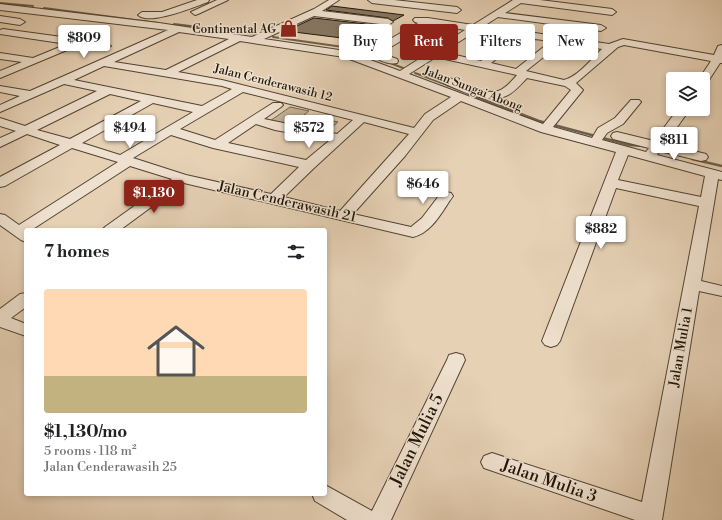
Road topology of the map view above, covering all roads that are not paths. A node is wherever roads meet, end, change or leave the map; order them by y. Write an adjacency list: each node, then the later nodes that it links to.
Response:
1 (191, 0): 7 (street)
2 (224, 0): 21 (street)
3 (335, 0): 14 (street)
4 (372, 0): 8 (street)
5 (519, 0): 10 (street); 15 (street)
6 (589, 0): 10 (street)
7 (203, 1): 13 (street)
8 (391, 1): 11 (street)
9 (0, 7): 21 (street, Jalan Sungai Abong)
10 (583, 9): 12 (street)
11 (457, 10)
12 (612, 12)
13 (131, 13)
14 (313, 13): 19 (street); 26 (street)
15 (495, 14): 20 (street); 23 (street)
16 (0, 19): 25 (street)
17 (414, 19): 18 (street)
18 (428, 21): 22 (street); 44 (street)
19 (388, 22)
20 (479, 24)
21 (159, 26): 24 (street, Jalan Sungai Abong)
22 (466, 27)
23 (601, 28)
24 (178, 29): 28 (street, Jalan Sungai Abong); 42 (street)
25 (1, 32): 31 (street)
26 (270, 32): 27 (street); 30 (street)
27 (292, 35)
28 (239, 38): 30 (street, Jalan Sungai Abong); 46 (street, Jalan Cenderawasih 12)
29 (543, 38): 43 (street)
30 (254, 40): 49 (street, Jalan Sungai Abong)
31 (79, 42): 33 (street); 41 (street)
32 (598, 45): 34 (street)
33 (106, 46)
34 (610, 47): 40 (street); 51 (street)
35 (722, 48): 40 (street)
36 (543, 54): 47 (street)
37 (0, 56): 41 (street)
38 (458, 58): 43 (street)
39 (424, 60): 44 (street)
40 (720, 60): 45 (street)
41 (34, 61): 48 (street)
42 (103, 63): 46 (street, Jalan Cenderawasih 12); 50 (street)
43 (483, 64): 47 (street)
44 (412, 68): 47 (street); 49 (street)
45 (710, 72)
46 (169, 73): 52 (street, Jalan Cenderawasih 12)
47 (522, 73): 51 (street)
48 (0, 75)
49 (400, 75): 56 (street, Jalan Sungai Abong)
50 (64, 81): 54 (street); 55 (street)
51 (567, 83): 66 (street)
52 (242, 88): 61 (street); 63 (street, Jalan Cenderawasih 12)
53 (0, 89): 55 (street)
54 (108, 90): 57 (street); 67 (street)
55 (33, 95): 60 (street)
56 (459, 97): 66 (street, Jalan Sungai Abong); 69 (street)
57 (152, 99): 61 (street); 73 (street)
58 (635, 102): 71 (street)
59 (277, 104): 64 (street)
60 (0, 109)
61 (202, 110): 68 (street)
62 (679, 116): 75 (street)
63 (361, 119): 69 (street, Jalan Cenderawasih 12); 70 (street)
64 (254, 120): 70 (street); 74 (street)
65 (0, 122): 67 (street, Jalan Cenderawasih 21)
66 (548, 124): 71 (street, Jalan Sungai Abong)
67 (26, 130): 72 (street); 73 (street, Jalan Cenderawasih 21)
68 (169, 130): 74 (street); 79 (street)
69 (417, 132): 88 (street)
70 (340, 138): 80 (street)
71 (597, 138): 76 (street, Jalan Sungai Abong)
72 (0, 143)
73 (71, 144): 79 (street, Jalan Cenderawasih 21); 83 (street)
74 (217, 145): 80 (street)
75 (657, 146): 76 (street); 77 (street); 78 (street)
76 (620, 149): 77 (street, Jalan Sungai Abong); 82 (street); 84 (street)
77 (649, 157): 82 (street, Jalan Sungai Abong)
78 (701, 157)
79 (126, 160): 81 (street, Jalan Cenderawasih 21); 90 (street)
80 (309, 166): 86 (street)
81 (182, 178): 86 (street, Jalan Cenderawasih 21); 91 (street)
82 (717, 179): 87 (street, Jalan Mulia 1)
83 (0, 183)
84 (611, 183): 87 (street); 98 (street)
85 (446, 196): 88 (street, Jalan Cenderawasih 21)
86 (274, 199): 88 (street, Jalan Cenderawasih 21)
87 (707, 203): 93 (street, Jalan Mulia 1)
88 (344, 215)
89 (0, 218): 92 (street)
90 (27, 228)
91 (113, 228)
92 (22, 234)
93 (692, 284): 94 (street); 102 (street, Jalan Mulia 1)
94 (722, 292)
95 (24, 300): 96 (street)
96 (0, 320): 97 (street)
97 (24, 329)
98 (552, 341)
99 (456, 360): 104 (street, Jalan Mulia 5)
100 (492, 462): 102 (street, Jalan Mulia 3)
101 (325, 496): 103 (street)
102 (650, 517)
103 (367, 520)
104 (379, 520)

